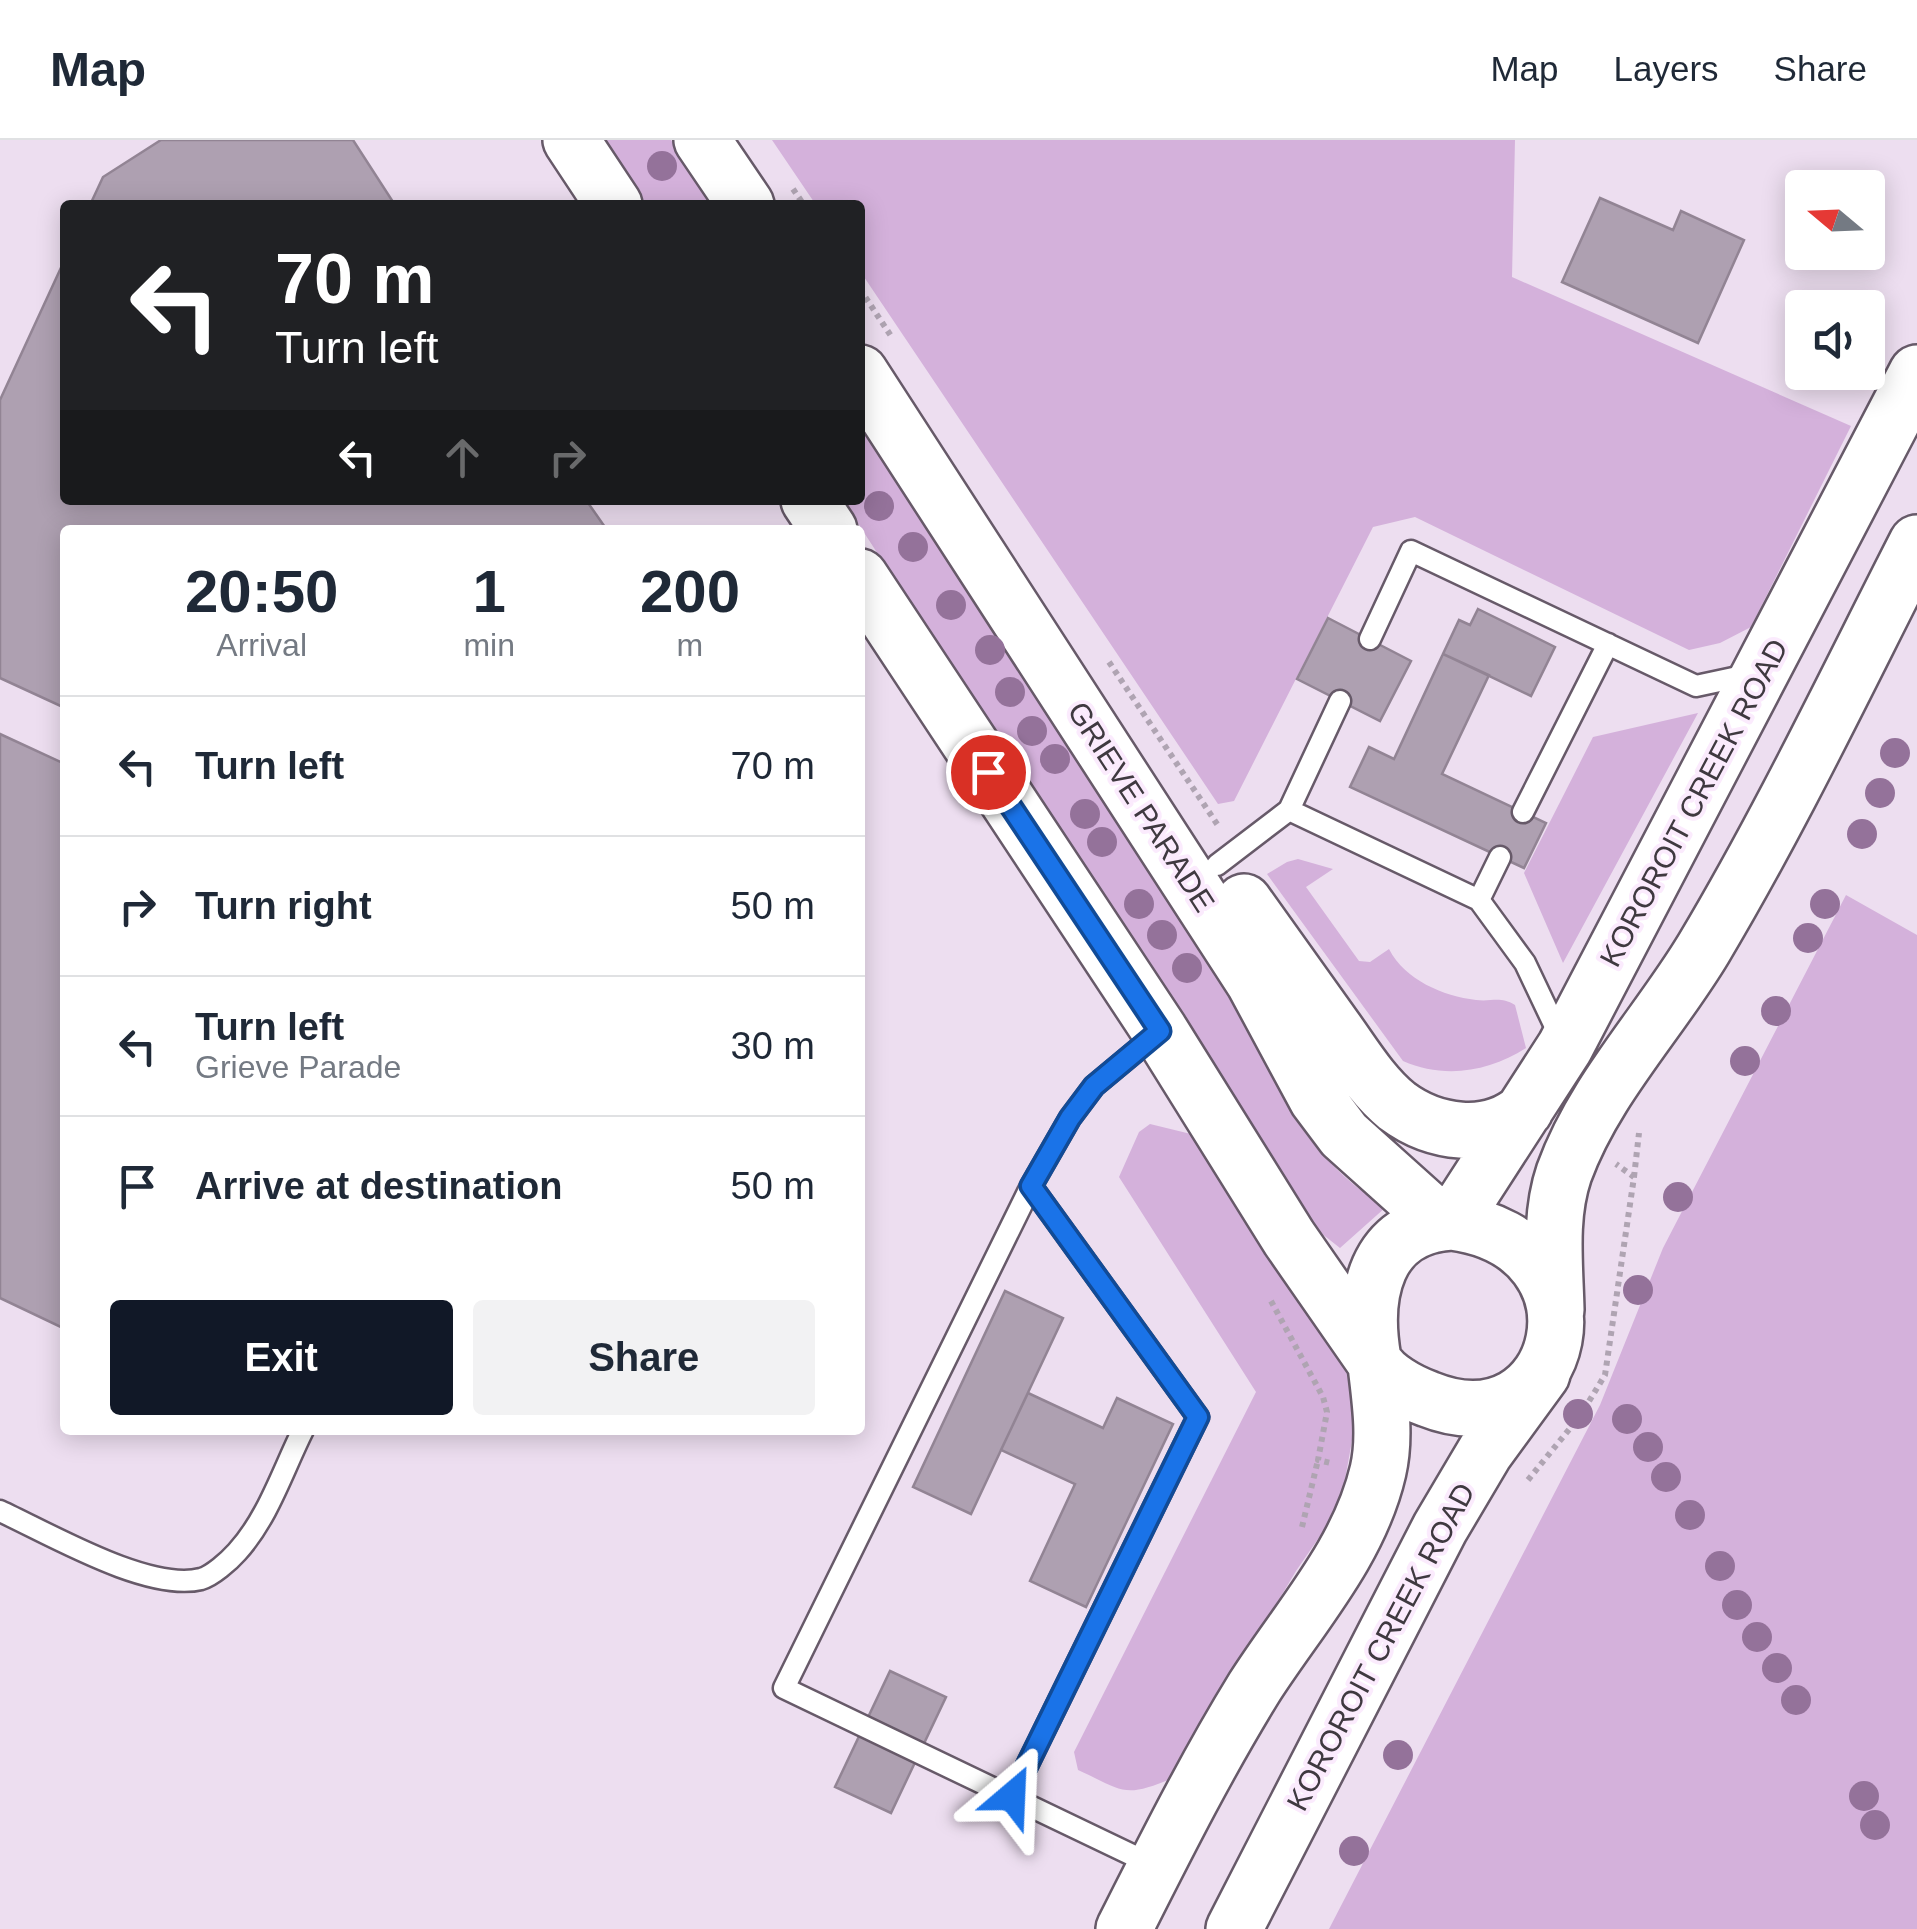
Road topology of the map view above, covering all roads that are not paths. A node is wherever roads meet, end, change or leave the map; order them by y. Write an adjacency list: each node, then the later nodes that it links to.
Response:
1 (571, 140): 3 (main road)
2 (702, 140): 4 (main road)
3 (611, 200)
4 (743, 200)
5 (876, 356): 16 (main road)
6 (1917, 373): 11 (main road, KOROROIT CREEK ROAD)
7 (1917, 543): 23 (main road)
8 (865, 585): 18 (main road)
9 (1370, 639): 10 (lane)
10 (1608, 644): 11 (lane); 14 (lane)
11 (1764, 671): 19 (main road, KOROROIT CREEK ROAD)
12 (1340, 701): 13 (lane)
13 (1290, 810): 16 (lane); 17 (lane)
14 (1523, 812)
15 (1500, 857): 17 (lane)
16 (1214, 867): 20 (main road); 22 (main road, GRIEVE PARADE)
17 (1479, 900): 19 (lane)
18 (1160, 1031): 21 (lane); 24 (main road)
19 (1565, 1047): 20 (main road, KOROROIT CREEK ROAD)
20 (1525, 1110): 22 (main road, KOROROIT CREEK ROAD)
21 (1031, 1186): 28 (lane); 28 (lane)
22 (1447, 1222): 23 (main road); 24 (main road)
23 (1556, 1310): 25 (main road)
24 (1375, 1362): 25 (main road); 29 (main road)
25 (1542, 1374): 31 (main road, KOROROIT CREEK ROAD)
26 (300, 1435): 27 (lane)
27 (0, 1511)
28 (1012, 1796): 29 (lane)
29 (1156, 1866): 30 (main road)
30 (1124, 1929)
31 (1234, 1929)

